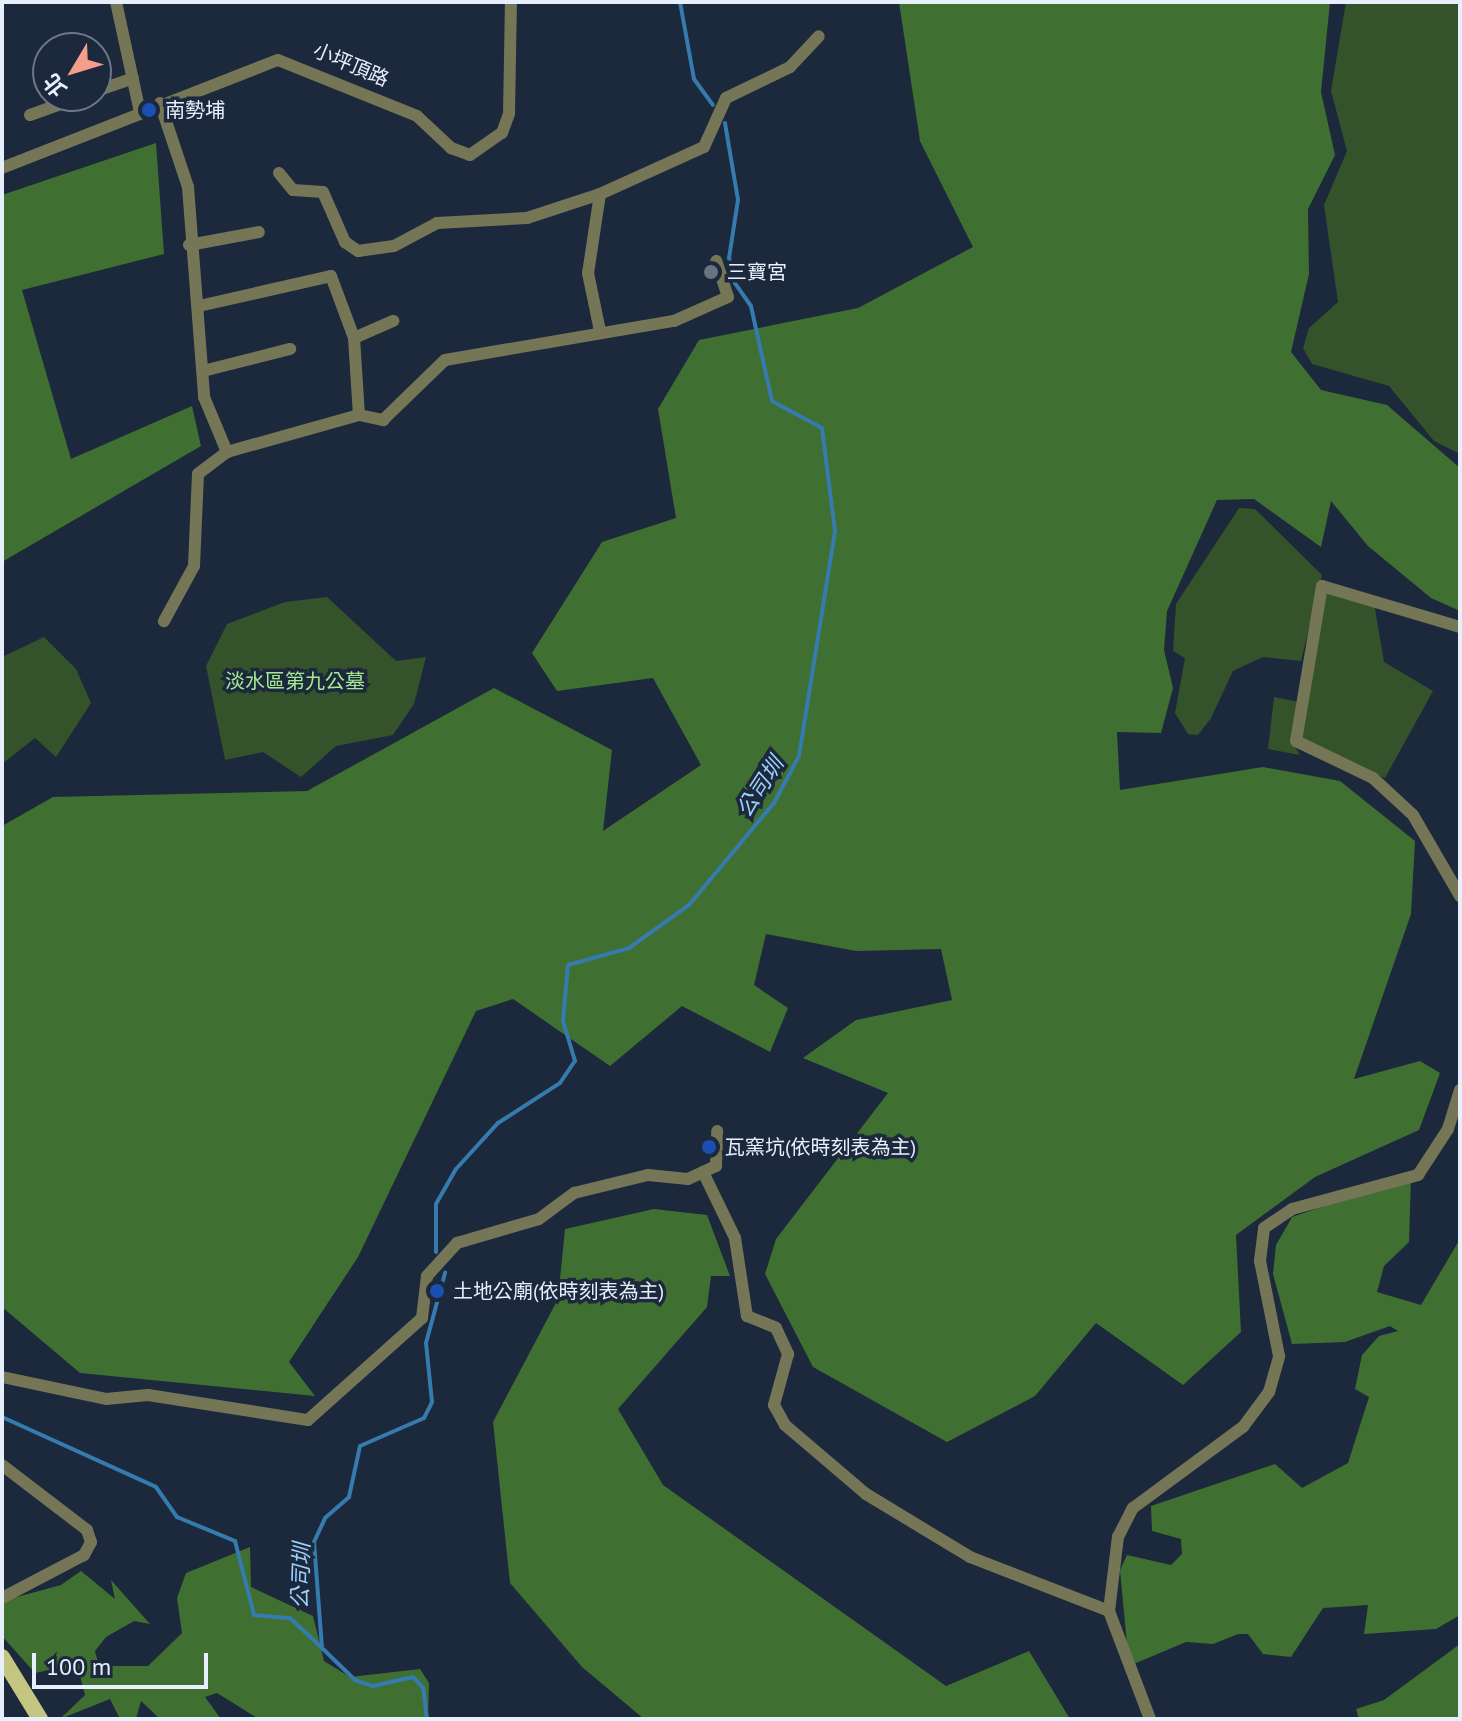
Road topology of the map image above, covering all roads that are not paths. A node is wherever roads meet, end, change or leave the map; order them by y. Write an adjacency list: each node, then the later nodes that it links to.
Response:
1 (116, 2): 4 (street)
2 (511, 2): 6 (street, 小坪頂路)
3 (819, 36): 12 (street)
4 (133, 78): 5 (street); 8 (street)
5 (112, 85)
6 (160, 103): 8 (street, 小坪頂路); 14 (street)
7 (38, 112): 9 (street)
8 (140, 112): 10 (street, 小坪頂路)
9 (30, 115)
10 (2, 168)
11 (279, 173): 12 (street)
12 (600, 194): 18 (street)
13 (259, 232): 14 (street)
14 (189, 245): 16 (street)
15 (716, 261): 18 (street)
16 (199, 306): 19 (street); 21 (street)
17 (393, 321): 19 (street)
18 (600, 331): 22 (street)
19 (354, 338): 22 (street)
20 (290, 349): 21 (street)
21 (203, 371): 23 (street)
22 (359, 415): 23 (street)
23 (227, 452): 24 (street)
24 (164, 621)
25 (1460, 627): 26 (street)
26 (1460, 896)
27 (1460, 1090): 33 (street)
28 (717, 1131): 29 (street)
29 (703, 1172): 30 (street); 33 (street)
30 (2, 1377)
31 (2, 1465): 32 (street)
32 (2, 1598)
33 (1109, 1611): 36 (street)
34 (2, 1657): 35 (main road)
35 (40, 1719)
36 (1150, 1719)

